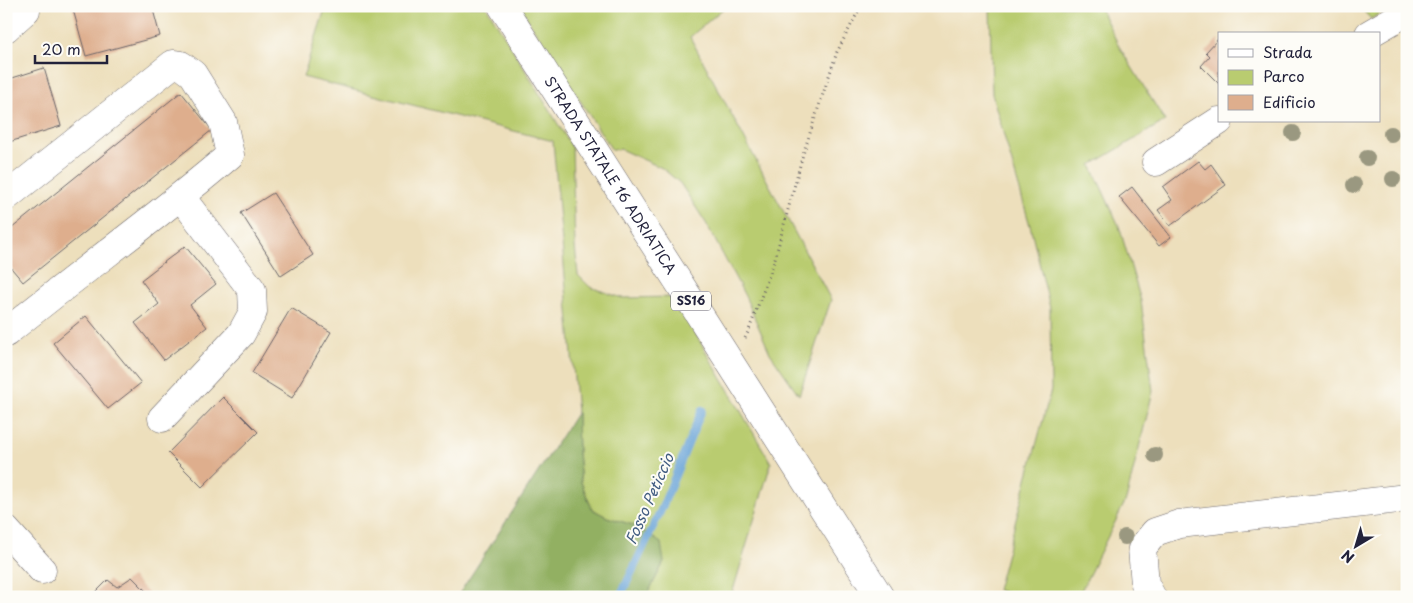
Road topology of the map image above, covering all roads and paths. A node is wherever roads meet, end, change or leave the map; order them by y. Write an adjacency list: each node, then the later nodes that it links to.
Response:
1 (502, 6): 12 (main road, STRADA STATALE 16 ADRIATICA / SS16)
2 (861, 6): 12 (path)
3 (26, 10): 5 (main road)
4 (1407, 12): 6 (main road)
5 (6, 28)
6 (1372, 32)
7 (1218, 122): 8 (main road)
8 (1156, 162)
9 (6, 197): 10 (main road)
10 (181, 197): 11 (main road); 13 (main road)
11 (7, 332)
12 (730, 362): 17 (main road, STRADA STATALE 16 ADRIATICA / SS16)
13 (162, 418)
14 (1407, 498): 18 (main road)
15 (6, 530): 16 (main road)
16 (42, 570)
17 (880, 597)
18 (1152, 597)

